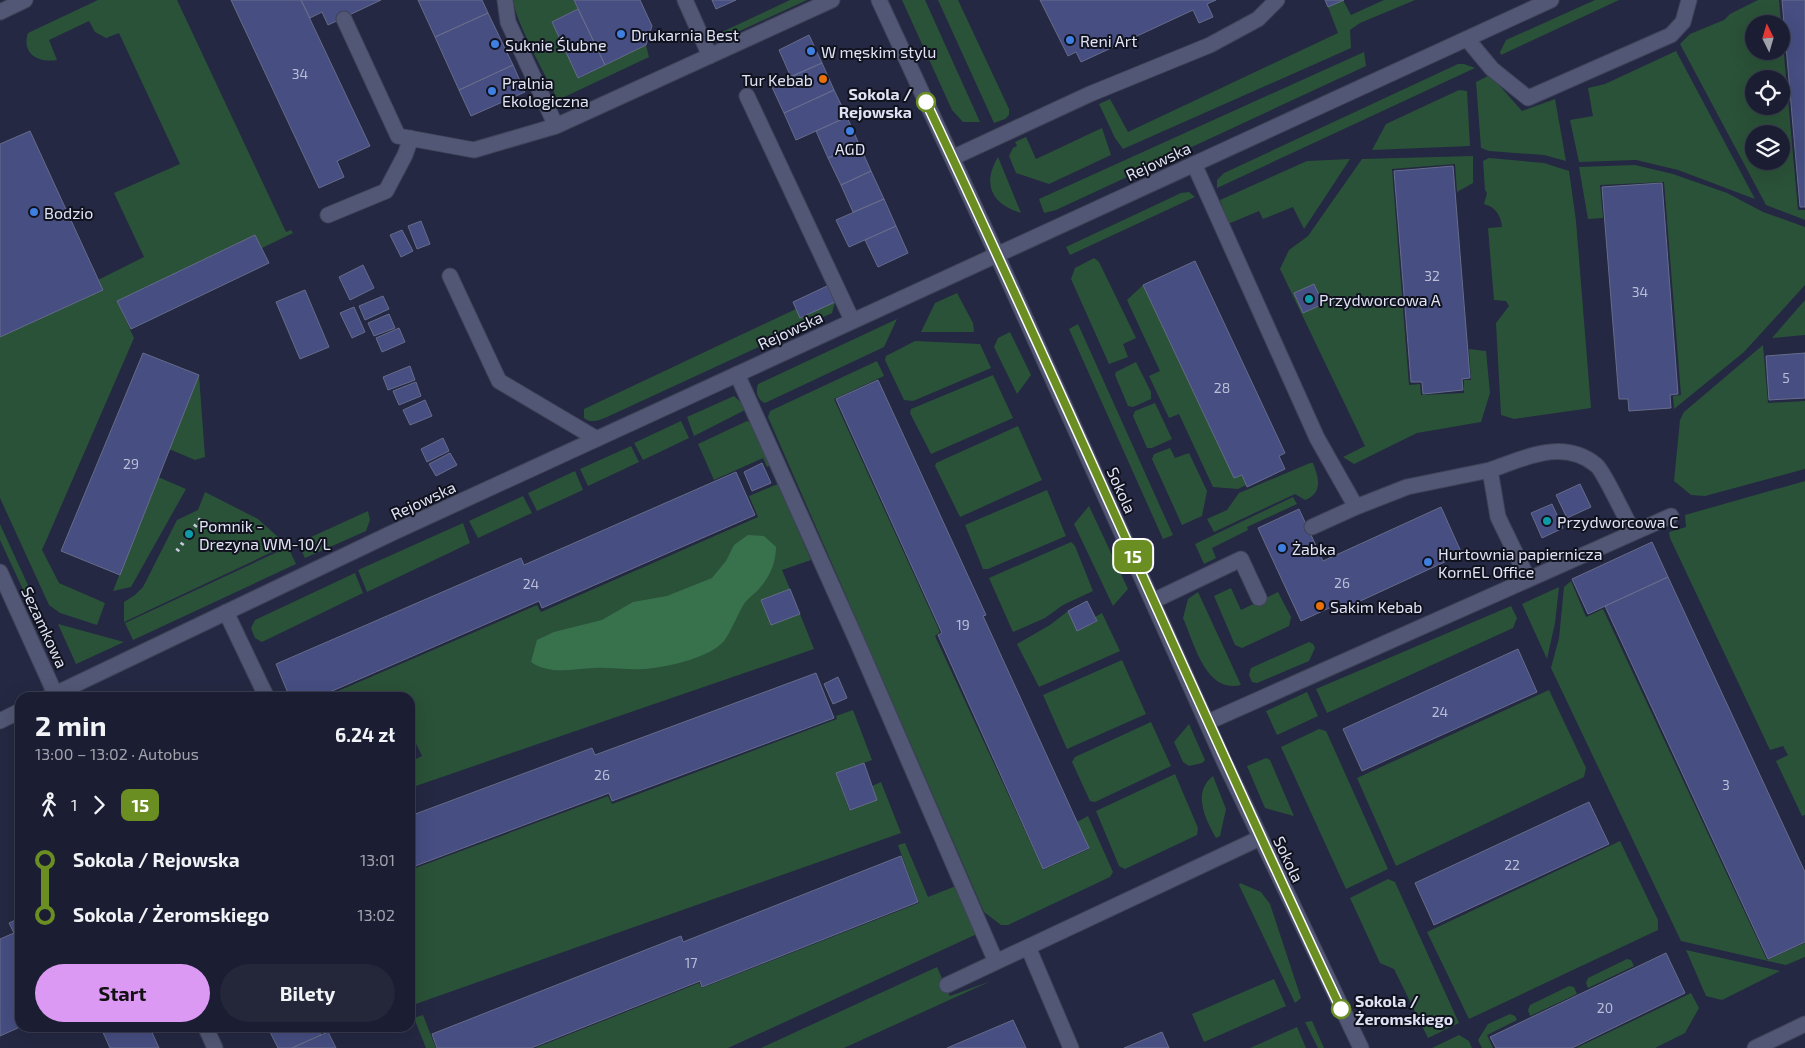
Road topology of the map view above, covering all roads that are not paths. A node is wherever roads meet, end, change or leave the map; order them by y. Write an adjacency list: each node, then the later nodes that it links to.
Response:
1 (25, 0): 9 (street)
2 (505, 0): 14 (street)
3 (684, 0): 12 (street)
4 (832, 0): 12 (street)
5 (879, 0): 16 (street, Sokola)
6 (1277, 0): 16 (street)
7 (1550, 0): 11 (street, Rejowska)
8 (1689, 0): 11 (street)
9 (0, 12)
10 (344, 20): 15 (street)
11 (1467, 39): 17 (street, Rejowska)
12 (710, 56): 14 (street)
13 (747, 96): 21 (street)
14 (556, 126): 15 (street)
15 (411, 138): 18 (street)
16 (952, 158): 19 (street, Sokola)
17 (1194, 164): 19 (street, Rejowska); 25 (street)
18 (328, 215)
19 (997, 255): 21 (street, Rejowska); 32 (street, Sokola)
20 (450, 276): 23 (street)
21 (852, 320): 22 (street, Rejowska)
22 (737, 374): 23 (street, Rejowska); 42 (street)
23 (597, 439): 33 (street, Rejowska)
24 (1490, 470): 25 (street); 28 (street); 30 (street)
25 (1356, 507): 27 (street)
26 (1671, 516): 28 (street)
27 (1312, 528)
28 (1633, 532): 30 (street)
29 (0, 572): 34 (street, Sezamkowa)
30 (1528, 579): 39 (street)
31 (1259, 598): 32 (street)
32 (1153, 600): 39 (street, Sokola)
33 (226, 612): 35 (street, Rejowska); 36 (street)
34 (51, 692)
35 (61, 692)
36 (264, 692)
37 (15, 714): 38 (street)
38 (0, 721)
39 (1208, 722): 40 (street, Sokola)
40 (1260, 838): 41 (street); 48 (street, Sokola)
41 (1028, 947): 42 (street); 47 (street)
42 (996, 962): 43 (street)
43 (947, 985)
44 (1805, 1024): 49 (street)
45 (208, 1032): 46 (street)
46 (215, 1048)
47 (1071, 1048)
48 (1361, 1048)
49 (1755, 1048)

